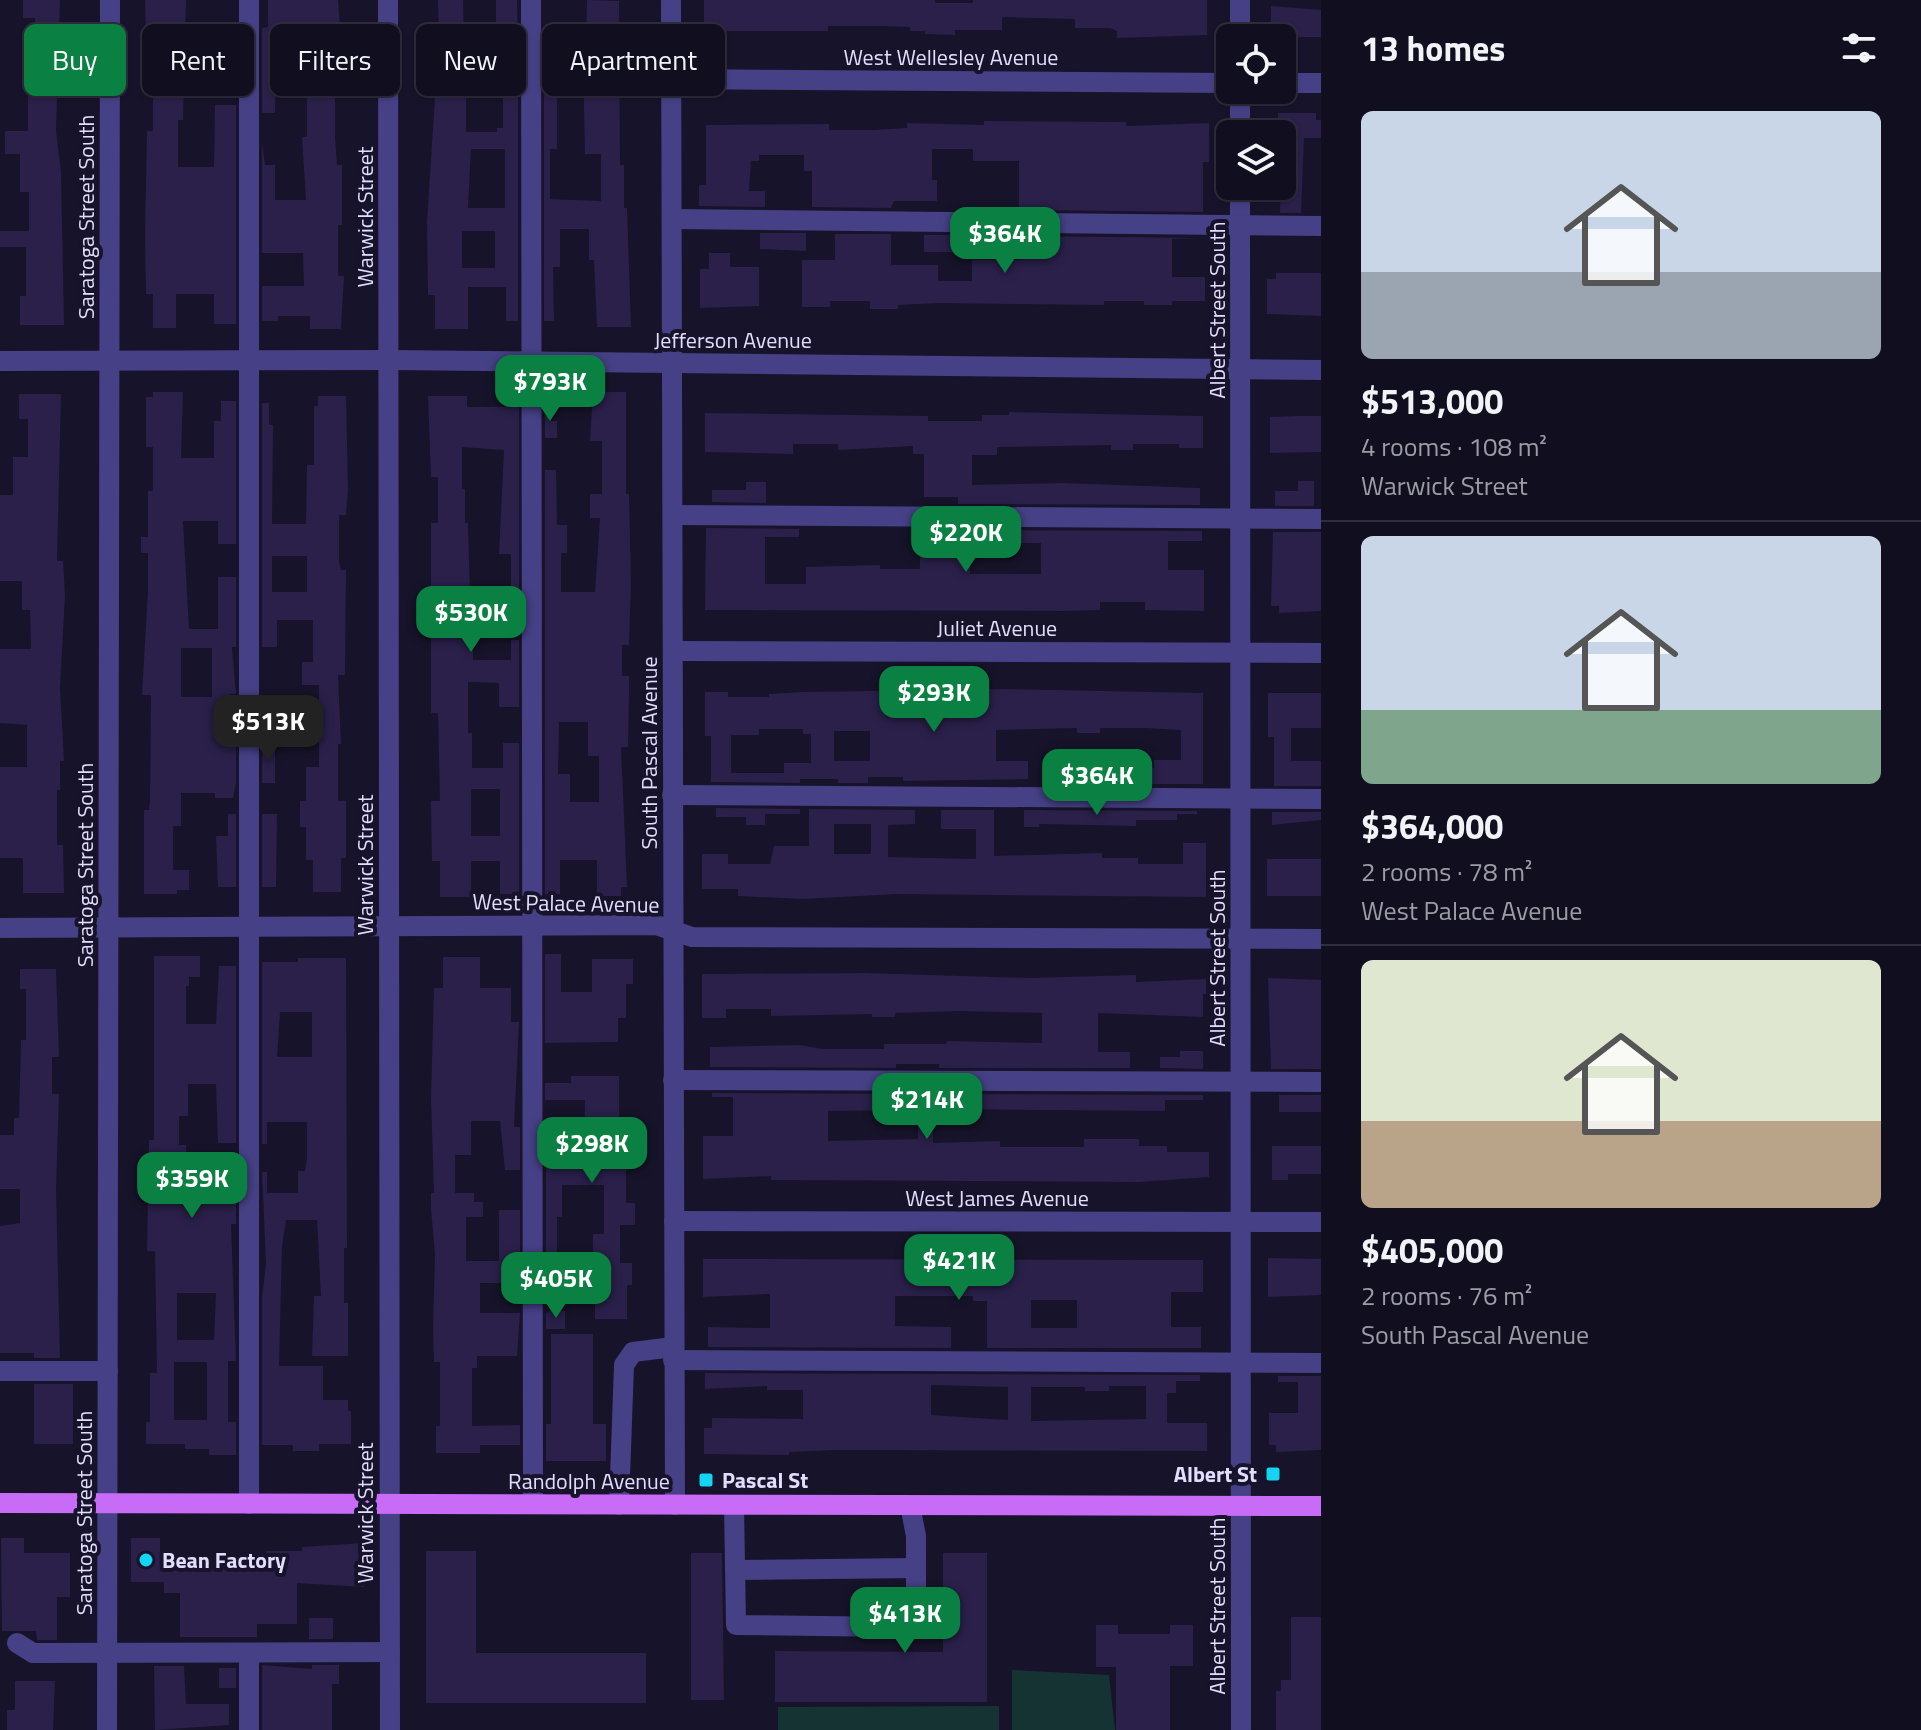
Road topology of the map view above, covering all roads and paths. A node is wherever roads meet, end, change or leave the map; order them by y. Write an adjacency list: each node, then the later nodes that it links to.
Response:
1 (110, 0): 22 (street, Saratoga Street South)
2 (249, 0): 20 (street)
3 (388, 0): 18 (street, Warwick Street)
4 (531, 0): 21 (street)
5 (671, 0): 7 (street, South Pascal Avenue)
6 (1240, 0): 8 (street)
7 (671, 24)
8 (1240, 24)
9 (725, 79): 10 (street, West Wellesley Avenue)
10 (1216, 83)
11 (1296, 83): 12 (street)
12 (1321, 83)
13 (672, 96): 15 (street, South Pascal Avenue)
14 (1240, 200): 16 (street, Albert Street South)
15 (673, 219): 16 (street); 23 (street, South Pascal Avenue)
16 (1240, 225): 17 (street); 24 (street, Albert Street South)
17 (1321, 226)
18 (389, 360): 20 (street, Jefferson Avenue); 21 (street, Jefferson Avenue); 35 (street, Warwick Street)
19 (0, 361): 22 (street, Jefferson Avenue)
20 (247, 361): 22 (street, Jefferson Avenue); 37 (street)
21 (530, 361): 23 (street, Jefferson Avenue); 36 (street)
22 (109, 362): 39 (street, Saratoga Street South)
23 (673, 363): 24 (street, Jefferson Avenue); 26 (street, South Pascal Avenue)
24 (1241, 370): 25 (street, Jefferson Avenue); 27 (street, Albert Street South)
25 (1321, 370)
26 (673, 515): 27 (street); 29 (street, South Pascal Avenue)
27 (1241, 519): 28 (street); 30 (street, Albert Street South)
28 (1321, 519)
29 (673, 651): 30 (street, Juliet Avenue); 32 (street, South Pascal Avenue)
30 (1241, 653): 31 (street, Juliet Avenue); 33 (street, Albert Street South)
31 (1321, 653)
32 (672, 795): 33 (street); 40 (street, South Pascal Avenue)
33 (1241, 798): 34 (street); 41 (street, Albert Street South)
34 (1321, 799)
35 (389, 926): 36 (street, West Palace Avenue); 37 (street, West Palace Avenue); 58 (street, Warwick Street)
36 (532, 926): 40 (street, West Palace Avenue); 57 (street)
37 (248, 927): 39 (street, West Palace Avenue); 56 (street)
38 (0, 928): 39 (street, West Palace Avenue)
39 (109, 928): 53 (street, Saratoga Street South)
40 (672, 930): 41 (street, West Palace Avenue); 43 (street, South Pascal Avenue)
41 (1241, 939): 42 (street, West Palace Avenue); 44 (street, Albert Street South)
42 (1321, 939)
43 (673, 1080): 44 (street); 46 (street, South Pascal Avenue)
44 (1242, 1082): 45 (street); 47 (street, Albert Street South)
45 (1321, 1082)
46 (674, 1221): 47 (street, West James Avenue); 49 (street, South Pascal Avenue)
47 (1241, 1222): 48 (street, West James Avenue); 50 (street, Albert Street South)
48 (1321, 1222)
49 (673, 1353): 50 (street); 59 (street); 60 (street, South Pascal Avenue)
50 (1241, 1362): 51 (street); 64 (street, Albert Street South)
51 (1321, 1363)
52 (0, 1371): 53 (street)
53 (108, 1371): 55 (street, Saratoga Street South)
54 (0, 1503): 55 (main road, Randolph Avenue)
55 (108, 1503): 56 (main road, Randolph Avenue); 69 (street, Saratoga Street South)
56 (249, 1504): 58 (main road, Randolph Avenue)
57 (533, 1504): 58 (main road, Randolph Avenue); 59 (main road, Randolph Avenue)
58 (388, 1505): 68 (street, Warwick Street)
59 (619, 1505): 60 (main road, Randolph Avenue)
60 (675, 1505): 61 (main road, Randolph Avenue)
61 (734, 1505): 62 (main road, Randolph Avenue); 66 (street)
62 (910, 1505): 64 (main road, Randolph Avenue); 65 (street)
63 (1321, 1506): 64 (main road, Randolph Avenue)
64 (1241, 1507): 74 (street, Albert Street South)
65 (916, 1568): 66 (street); 66 (street)
66 (735, 1570)
67 (17, 1643): 69 (street)
68 (390, 1652): 70 (street); 73 (street, Warwick Street)
69 (107, 1654): 70 (street); 71 (street, Saratoga Street South)
70 (249, 1654): 72 (street)
71 (107, 1730)
72 (249, 1730)
73 (390, 1730)
74 (1241, 1730)

